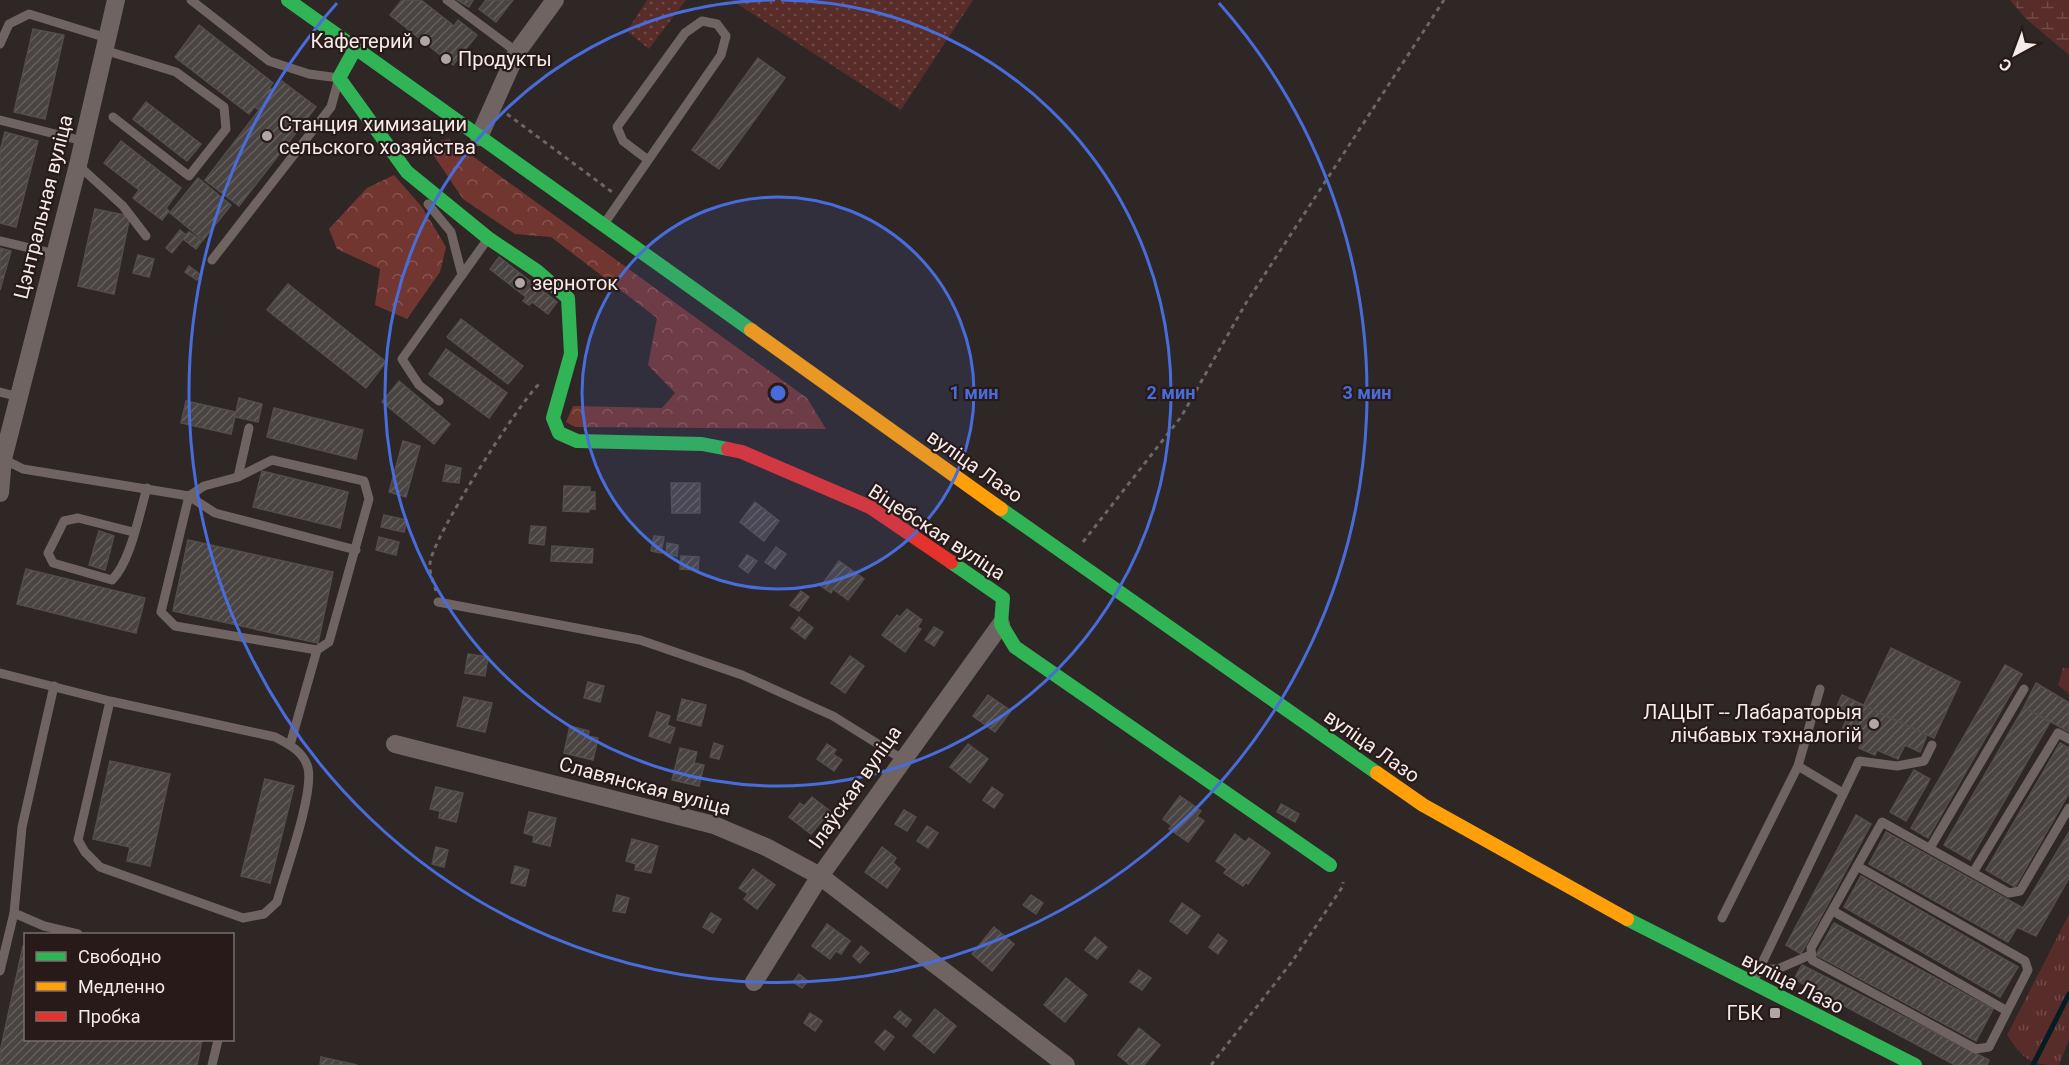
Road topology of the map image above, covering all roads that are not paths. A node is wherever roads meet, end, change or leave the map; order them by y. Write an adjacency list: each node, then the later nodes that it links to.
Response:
1 (116, 0): 7 (street, Цэнтральная вуліца)
2 (191, 0): 10 (lane)
3 (288, 0): 8 (main road, вуліца Лазо)
4 (447, 0): 9 (lane)
5 (555, 0): 9 (street)
6 (0, 44): 7 (lane)
7 (105, 44): 11 (lane); 14 (street, Цэнтральная вуліца)
8 (355, 49): 10 (main road); 13 (main road, вуліца Лазо)
9 (517, 52): 13 (street)
10 (339, 78): 17 (main road, Віцебская вуліца); 23 (lane)
11 (113, 117)
12 (0, 120): 14 (lane)
13 (479, 136): 18 (main road, вуліца Лазо)
14 (83, 141): 16 (street, Цэнтральная вуліца)
15 (648, 160): 15 (lane); 18 (lane)
16 (78, 165): 19 (lane); 22 (street, Цэнтральная вуліца)
17 (406, 172): 20 (main road, Віцебская вуліца); 24 (lane)
18 (603, 226): 65 (main road, вуліца Лазо)
19 (146, 236)
20 (488, 238): 24 (lane); 37 (main road, Віцебская вуліца)
21 (0, 241): 22 (lane)
22 (55, 254): 26 (street, Цэнтральная вуліца)
23 (212, 260)
24 (462, 275): 27 (lane)
25 (0, 392): 26 (lane)
26 (19, 397): 29 (street, Цэнтральная вуліца)
27 (440, 401)
28 (249, 428): 30 (lane)
29 (1, 460): 31 (lane); 32 (street, Цэнтральная вуліца)
30 (238, 477): 33 (lane); 35 (lane)
31 (147, 488): 33 (lane); 34 (lane)
32 (0, 493)
33 (189, 496): 35 (lane); 38 (lane)
34 (134, 532): 34 (lane)
35 (356, 550): 38 (lane)
36 (438, 602): 48 (lane)
37 (1001, 624): 48 (street, Ілаўская вуліца); 53 (main road)
38 (317, 650): 46 (lane)
39 (0, 673): 40 (lane)
40 (54, 686): 43 (lane); 58 (lane)
41 (1820, 689): 49 (lane)
42 (2024, 689): 52 (lane)
43 (110, 701): 46 (lane); 46 (lane)
44 (2069, 739): 55 (lane)
45 (395, 744): 56 (street, Славянская вуліца)
46 (290, 745)
47 (1932, 745): 50 (lane)
48 (902, 759): 56 (street, Ілаўская вуліца)
49 (1798, 766): 50 (lane); 59 (lane)
50 (1843, 793): 62 (lane)
51 (2069, 808): 55 (lane)
52 (1930, 848): 54 (lane); 55 (lane)
53 (1330, 865)
54 (1857, 866): 57 (lane); 66 (lane)
55 (1974, 871)
56 (820, 876): 64 (street, Ілаўская вуліца); 69 (street, Славянская вуліца)
57 (1833, 911): 61 (lane); 66 (lane)
58 (14, 913): 60 (lane); 63 (lane)
59 (1722, 918)
60 (74, 933)
61 (1810, 956): 62 (lane); 66 (lane)
62 (1759, 969): 65 (lane)
63 (0, 971)
64 (754, 982)
65 (1752, 984): 70 (main road, вуліца Лазо)
66 (2007, 1011)
67 (218, 1041): 68 (lane)
68 (212, 1065)
69 (1066, 1065)
70 (1915, 1065)

